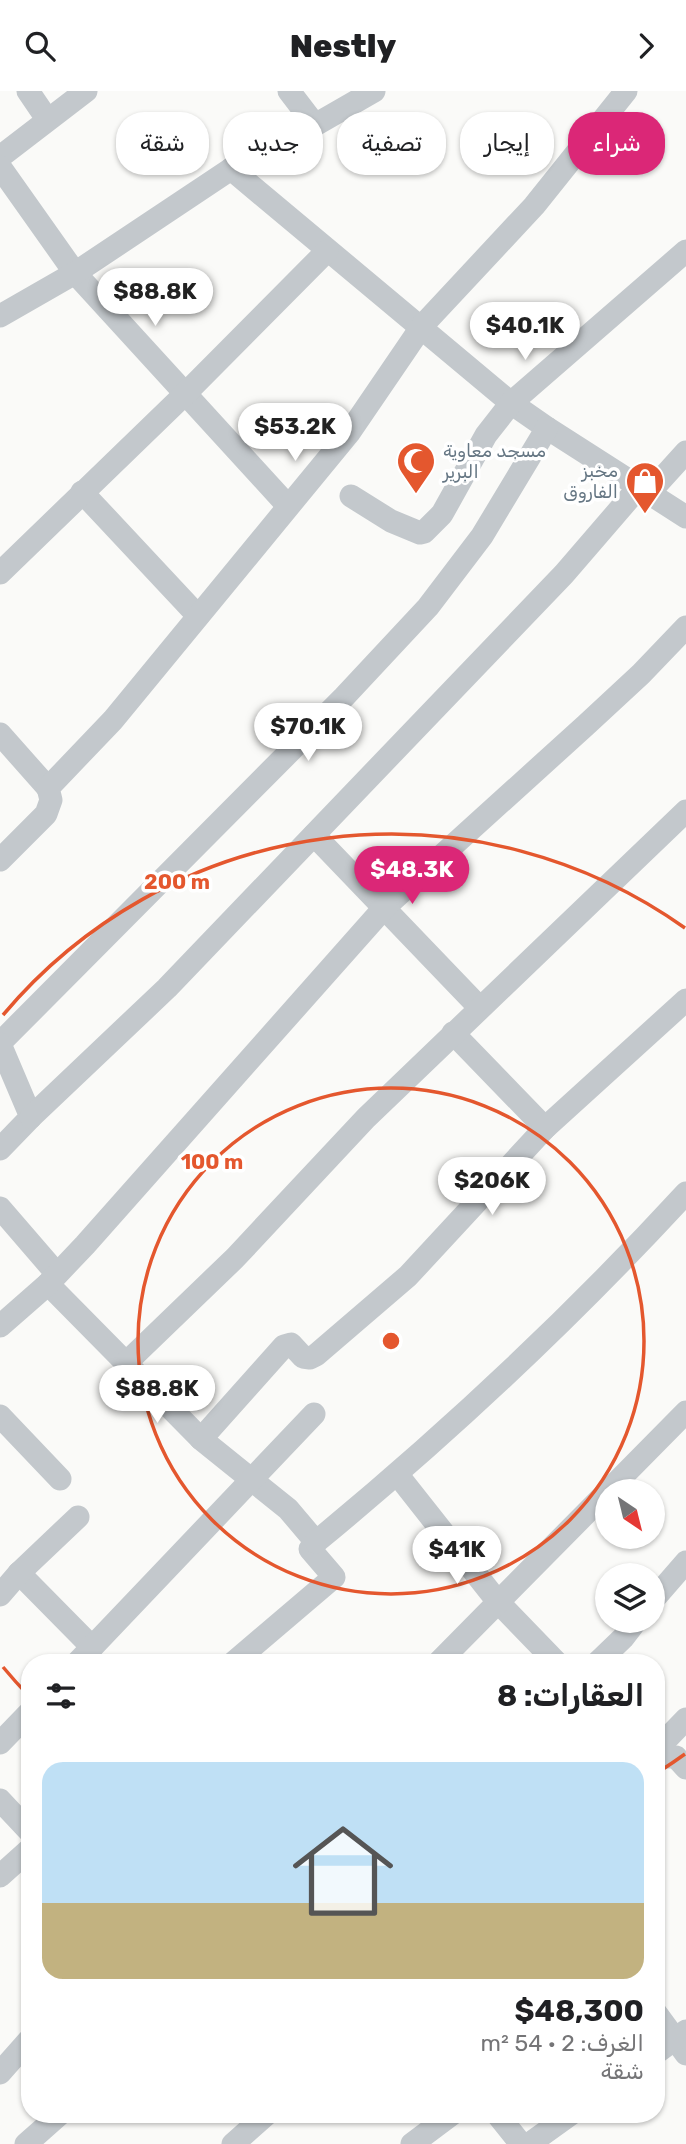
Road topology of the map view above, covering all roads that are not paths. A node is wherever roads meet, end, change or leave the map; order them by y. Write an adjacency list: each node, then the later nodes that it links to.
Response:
1 (28, 91): 7 (street)
2 (86, 91): 7 (street)
3 (289, 91): 6 (street)
4 (374, 91): 8 (street)
5 (626, 91): 17 (street)
6 (305, 112)
7 (47, 119): 9 (street)
8 (323, 120)
9 (0, 157)
10 (0, 167): 15 (street)
11 (223, 174): 15 (street)
12 (238, 175): 13 (street)
13 (327, 251): 17 (street); 18 (street)
14 (686, 251): 19 (street)
15 (75, 273): 16 (street); 18 (street)
16 (0, 316)
17 (422, 326): 19 (street); 25 (street)
18 (186, 393): 23 (street); 25 (street)
19 (511, 403): 20 (street); 24 (street)
20 (547, 428): 22 (street); 39 (street)
21 (686, 451): 22 (street)
22 (644, 491): 26 (street); 33 (street)
23 (82, 492): 27 (street); 28 (street)
24 (351, 496)
25 (288, 506): 28 (street)
26 (686, 517)
27 (0, 573)
28 (198, 617): 31 (street)
29 (686, 627): 35 (street)
30 (0, 734): 31 (street)
31 (48, 788): 34 (street)
32 (686, 811): 37 (street)
33 (314, 835): 35 (street); 40 (street)
34 (0, 860)
35 (384, 908): 37 (street); 45 (street)
36 (686, 1000): 41 (street)
37 (479, 1007): 38 (street)
38 (453, 1033): 41 (street); 47 (street)
39 (0, 1043): 40 (street)
40 (31, 1117): 42 (street)
41 (545, 1128): 51 (street)
42 (0, 1149)
43 (686, 1193): 52 (street)
44 (0, 1208): 45 (street)
45 (52, 1279): 46 (street); 47 (street)
46 (0, 1326)
47 (126, 1363): 51 (street)
48 (686, 1412): 55 (street)
49 (314, 1414): 54 (street)
50 (0, 1416): 53 (street)
51 (201, 1439): 54 (street)
52 (397, 1473): 58 (street); 62 (street)
53 (60, 1479)
54 (251, 1479): 58 (street); 65 (street)
55 (620, 1479)
56 (595, 1504): 62 (street)
57 (78, 1517): 60 (street)
58 (316, 1542): 66 (street)
59 (686, 1562): 61 (street)
60 (6, 1586): 64 (street)
61 (665, 1586)
62 (498, 1602): 67 (street); 68 (street)
63 (627, 1633): 69 (street)
64 (84, 1654)
65 (86, 1654)
66 (244, 1654)
67 (447, 1654)
68 (549, 1654)
69 (606, 1654)
70 (686, 1719): 72 (street)
71 (21, 1721): 73 (street)
72 (665, 1741)
73 (0, 1743)
74 (665, 1756): 75 (street)
75 (686, 1768)
76 (0, 1800): 77 (street)
77 (21, 1822)
78 (21, 1857): 79 (street)
79 (0, 1876)
80 (665, 2027): 81 (street)
81 (676, 2044)
82 (21, 2049): 83 (street)
83 (0, 2073)
84 (50, 2123): 89 (street)
85 (257, 2123): 90 (street)
86 (440, 2123): 91 (street)
87 (505, 2123): 92 (street)
88 (558, 2123): 93 (street)
89 (26, 2144)
90 (233, 2144)
91 (412, 2144)
92 (522, 2144)
93 (529, 2144)

